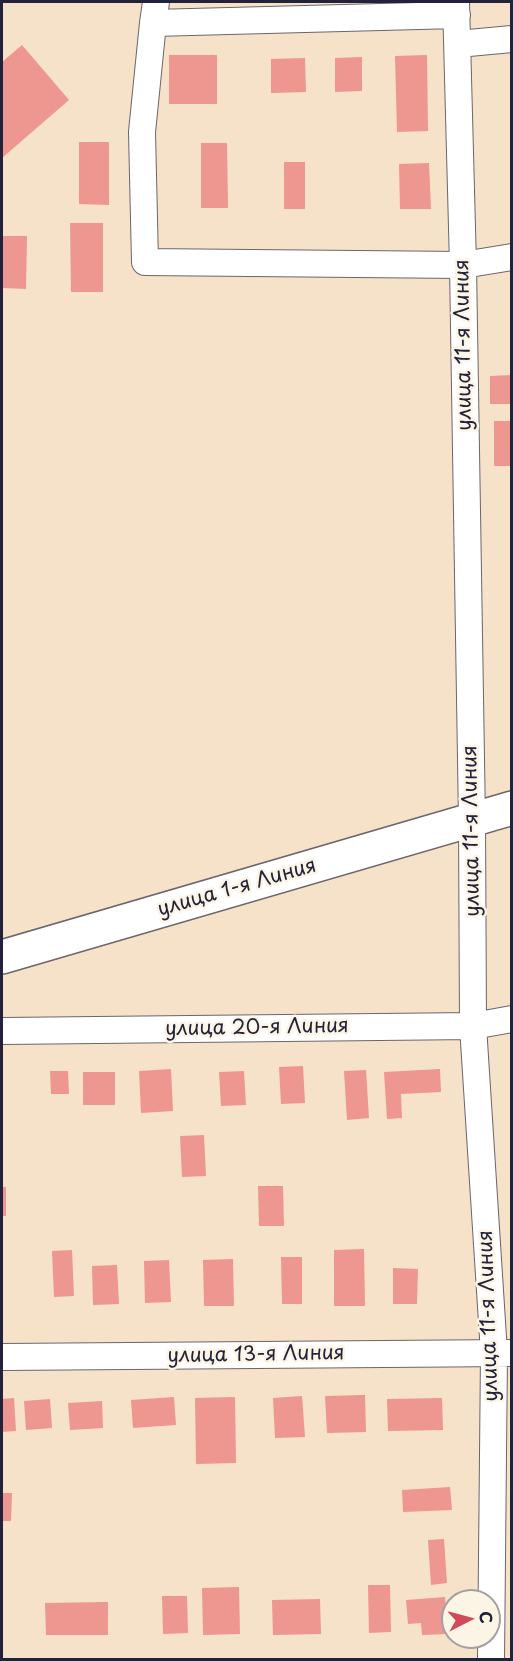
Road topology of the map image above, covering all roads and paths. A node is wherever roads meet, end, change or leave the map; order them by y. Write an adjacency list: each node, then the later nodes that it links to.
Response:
1 (456, 8): 2 (street); 4 (street, улица 11-я Линия)
2 (154, 12): 6 (street)
3 (512, 39): 4 (street)
4 (458, 44): 6 (street, улица 11-я Линия)
5 (512, 257): 6 (street)
6 (463, 265): 8 (street, улица 11-я Линия)
7 (512, 808): 8 (main road, улица 1-я Линия)
8 (472, 820): 9 (main road, улица 1-я Линия); 11 (street, улица 11-я Линия)
9 (2, 957)
10 (512, 1019): 11 (street, улица 20-я Линия)
11 (473, 1026): 12 (street, улица 20-я Линия); 13 (street, улица 11-я Линия)
12 (2, 1031)
13 (503, 1353): 14 (street, улица 13-я Линия); 15 (street, улица 11-я Линия)
14 (2, 1357)
15 (491, 1659)

